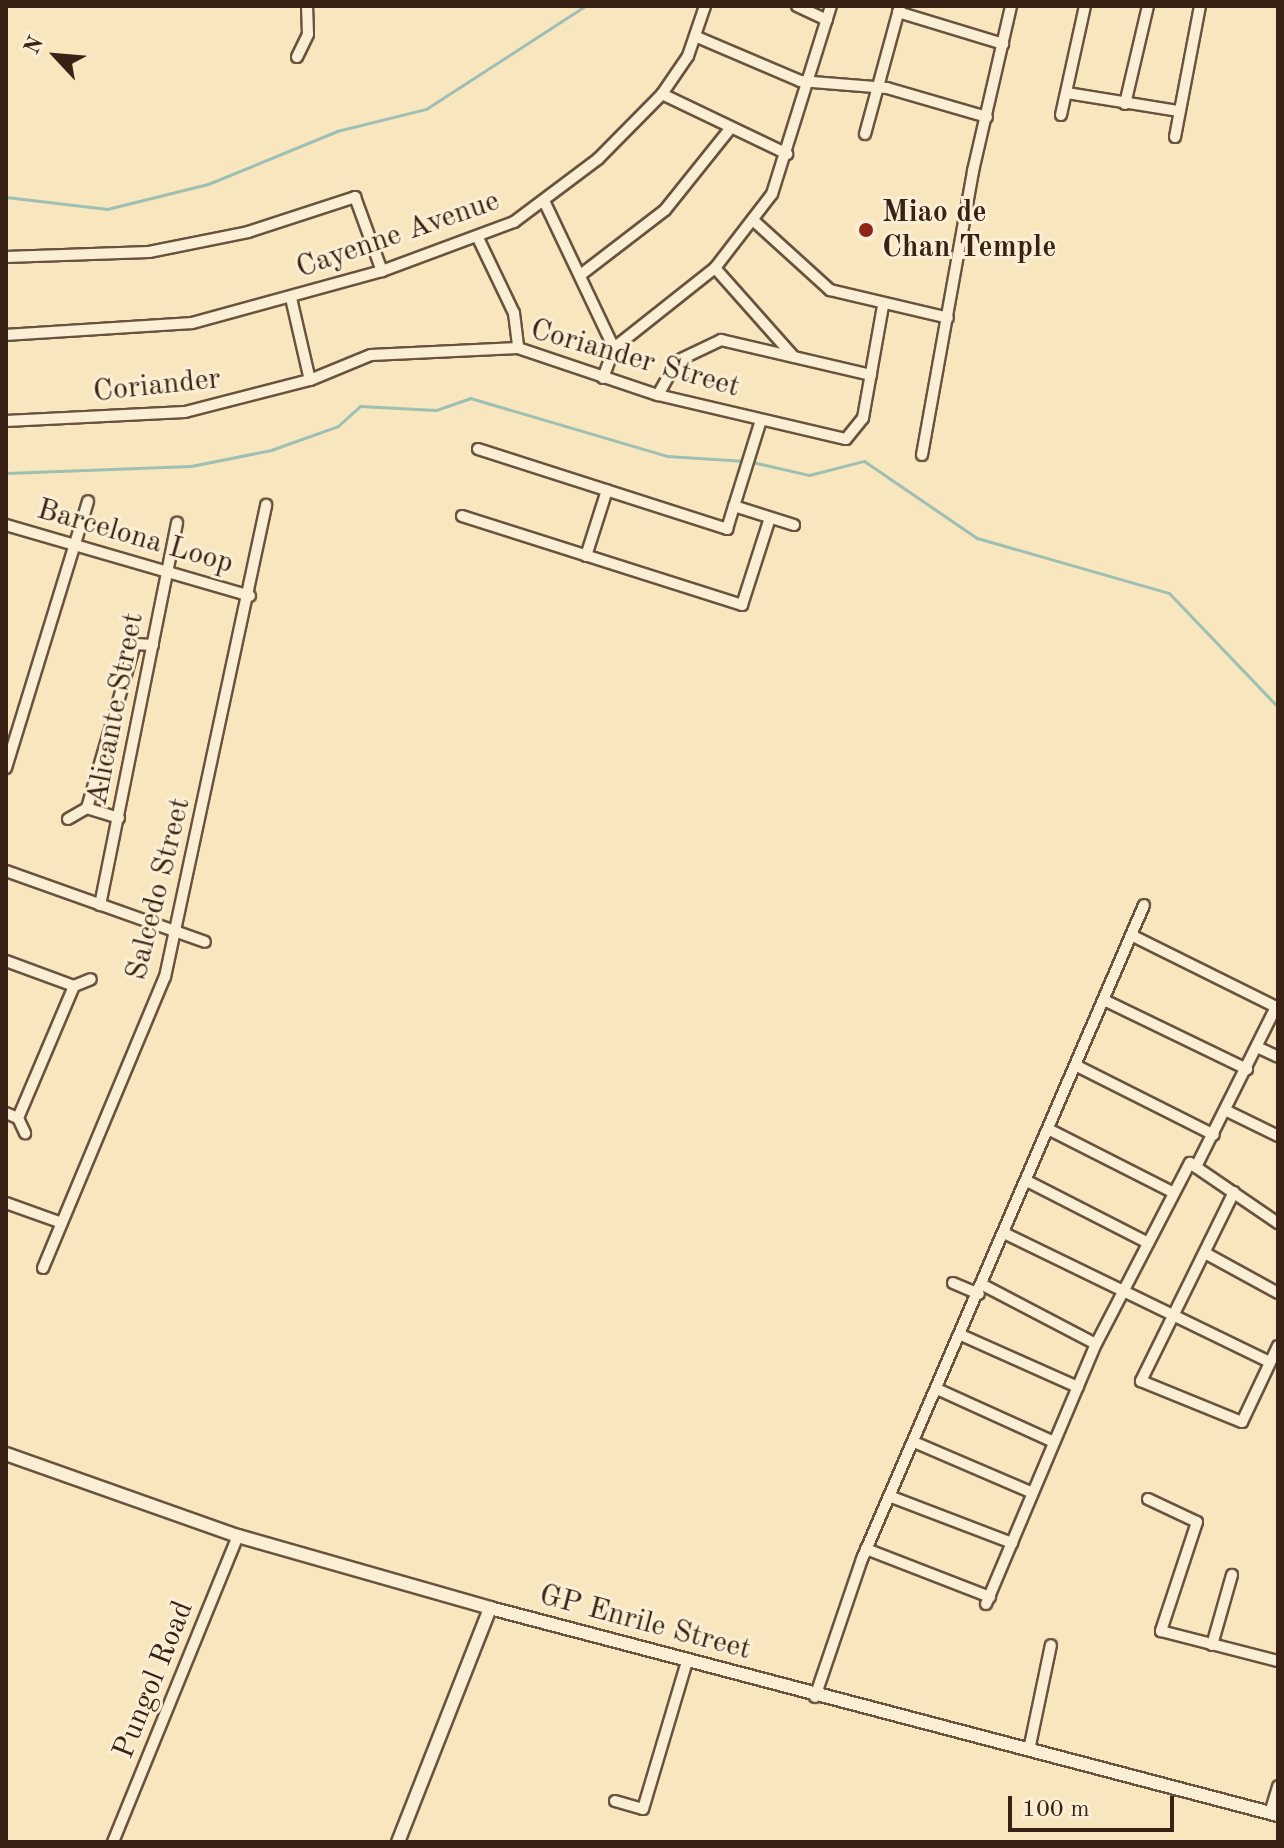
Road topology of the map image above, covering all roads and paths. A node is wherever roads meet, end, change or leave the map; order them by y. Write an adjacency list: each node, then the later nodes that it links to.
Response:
1 (307, 6): 13 (street)
2 (705, 6): 11 (street, Cayenne Avenue)
3 (797, 6): 10 (street)
4 (831, 6): 10 (street)
5 (1011, 6): 12 (street)
6 (1085, 6): 16 (street)
7 (1148, 6): 18 (street)
8 (1200, 6): 19 (street)
9 (899, 9): 12 (street); 15 (street)
10 (827, 20): 14 (street)
11 (697, 37): 14 (street); 17 (street, Cayenne Avenue)
12 (1003, 44): 21 (street)
13 (297, 57)
14 (809, 80): 15 (street); 25 (street)
15 (876, 90): 21 (street); 23 (street)
16 (1067, 93): 18 (street); 20 (street)
17 (662, 94): 22 (street); 26 (street, Cayenne Avenue)
18 (1125, 104): 19 (street)
19 (1178, 111): 24 (street)
20 (1061, 115)
21 (987, 117): 35 (street)
22 (729, 130): 25 (street); 32 (street)
23 (865, 134)
24 (1175, 137)
25 (787, 154): 27 (street)
26 (545, 203): 28 (street, Cayenne Avenue); 32 (street)
27 (754, 221): 30 (street); 34 (street)
28 (478, 238): 31 (street, Cayenne Avenue); 37 (street)
29 (6, 257): 31 (street)
30 (715, 268): 38 (street); 39 (street)
31 (382, 271): 33 (street, Cayenne Avenue)
32 (583, 273): 38 (street)
33 (291, 298): 36 (street, Cayenne Avenue); 42 (street)
34 (883, 306): 35 (street); 40 (street)
35 (948, 318): 47 (street)
36 (6, 335)
37 (518, 348): 41 (street, Coriander Street); 42 (street, Coriander Street)
38 (614, 348): 41 (street)
39 (795, 358): 40 (street); 43 (street)
40 (871, 375): 44 (street, Coriander Street)
41 (603, 378): 43 (street, Coriander Street)
42 (310, 380): 45 (street, Coriander)
43 (658, 395): 44 (street, Coriander Street)
44 (761, 420): 51 (street)
45 (6, 421)
46 (478, 449): 48 (street)
47 (922, 455)
48 (607, 490): 51 (street); 58 (street)
49 (88, 501): 57 (street)
50 (266, 505): 60 (street, Salcedo Street)
51 (734, 506): 53 (street)
52 (462, 516): 58 (street)
53 (770, 518): 56 (street); 58 (street)
54 (177, 523): 59 (street, Alicante Street)
55 (6, 525): 57 (street, Barcelona Loop)
56 (794, 525)
57 (75, 541): 59 (street, Barcelona Loop); 62 (street)
58 (586, 556)
59 (168, 571): 60 (street, Barcelona Loop); 61 (street, Alicante Street)
60 (250, 596): 69 (street, Salcedo Street)
61 (153, 645): 63 (street); 64 (street, Alicante Street)
62 (6, 768)
63 (87, 808): 64 (street); 65 (street)
64 (119, 818): 67 (street, Alicante Street)
65 (68, 819)
66 (6, 871): 67 (street)
67 (100, 905): 69 (street)
68 (1144, 905): 70 (street)
69 (178, 932): 71 (street); 92 (street, Salcedo Street)
70 (1131, 935): 75 (street); 76 (street)
71 (205, 942)
72 (6, 961): 74 (street)
73 (91, 979): 74 (street)
74 (74, 986): 82 (street)
75 (1104, 1000): 78 (street); 79 (street)
76 (1257, 1047): 77 (street); 79 (street)
77 (1278, 1057)
78 (1077, 1066): 83 (street); 85 (street)
79 (1247, 1069): 80 (street)
80 (1227, 1111): 85 (street); 86 (street)
81 (6, 1113): 82 (street)
82 (18, 1118): 84 (street)
83 (1050, 1130): 88 (street); 90 (street)
84 (25, 1133)
85 (1214, 1135): 87 (street)
86 (1278, 1136)
87 (1196, 1167): 89 (street); 90 (street)
88 (1029, 1182): 94 (street); 95 (street)
89 (1234, 1192): 93 (street); 96 (street)
90 (1174, 1193): 95 (street)
91 (6, 1203): 92 (street)
92 (62, 1223): 97 (street, Salcedo Street)
93 (1278, 1223)
94 (1006, 1234): 99 (street); 100 (street)
95 (1148, 1243): 100 (street)
96 (1205, 1253): 101 (street); 102 (street)
97 (43, 1268)
98 (953, 1283): 99 (street)
99 (981, 1290): 103 (street); 104 (street)
100 (1122, 1292): 102 (street); 104 (street)
101 (1278, 1293)
102 (1173, 1317): 106 (street); 106 (street)
103 (961, 1335): 107 (street); 108 (street)
104 (1096, 1344): 107 (street)
105 (1278, 1346): 106 (street)
106 (1270, 1362)
107 (1078, 1387): 110 (street)
108 (937, 1389): 109 (street); 110 (street)
109 (914, 1442): 112 (street); 113 (street)
110 (1054, 1442): 112 (street)
111 (6, 1454): 115 (street, GP Enrile Street)
112 (1033, 1493): 116 (street)
113 (889, 1496): 116 (street); 117 (street)
114 (1148, 1499): 121 (street)
115 (238, 1536): 119 (street, GP Enrile Street); 129 (street, Pungol Road)
116 (1012, 1543): 117 (street)
117 (866, 1549): 124 (street)
118 (1232, 1575): 121 (street)
119 (490, 1608): 122 (street, GP Enrile Street); 130 (street)
120 (1051, 1645): 125 (street)
121 (1212, 1645): 123 (street)
122 (687, 1661): 124 (street, GP Enrile Street); 127 (street)
123 (1278, 1661)
124 (815, 1697): 125 (street, GP Enrile Street)
125 (1029, 1750): 128 (street, GP Enrile Street)
126 (1278, 1786): 128 (street)
127 (615, 1801)
128 (1274, 1814)
129 (113, 1842)
130 (398, 1842)

